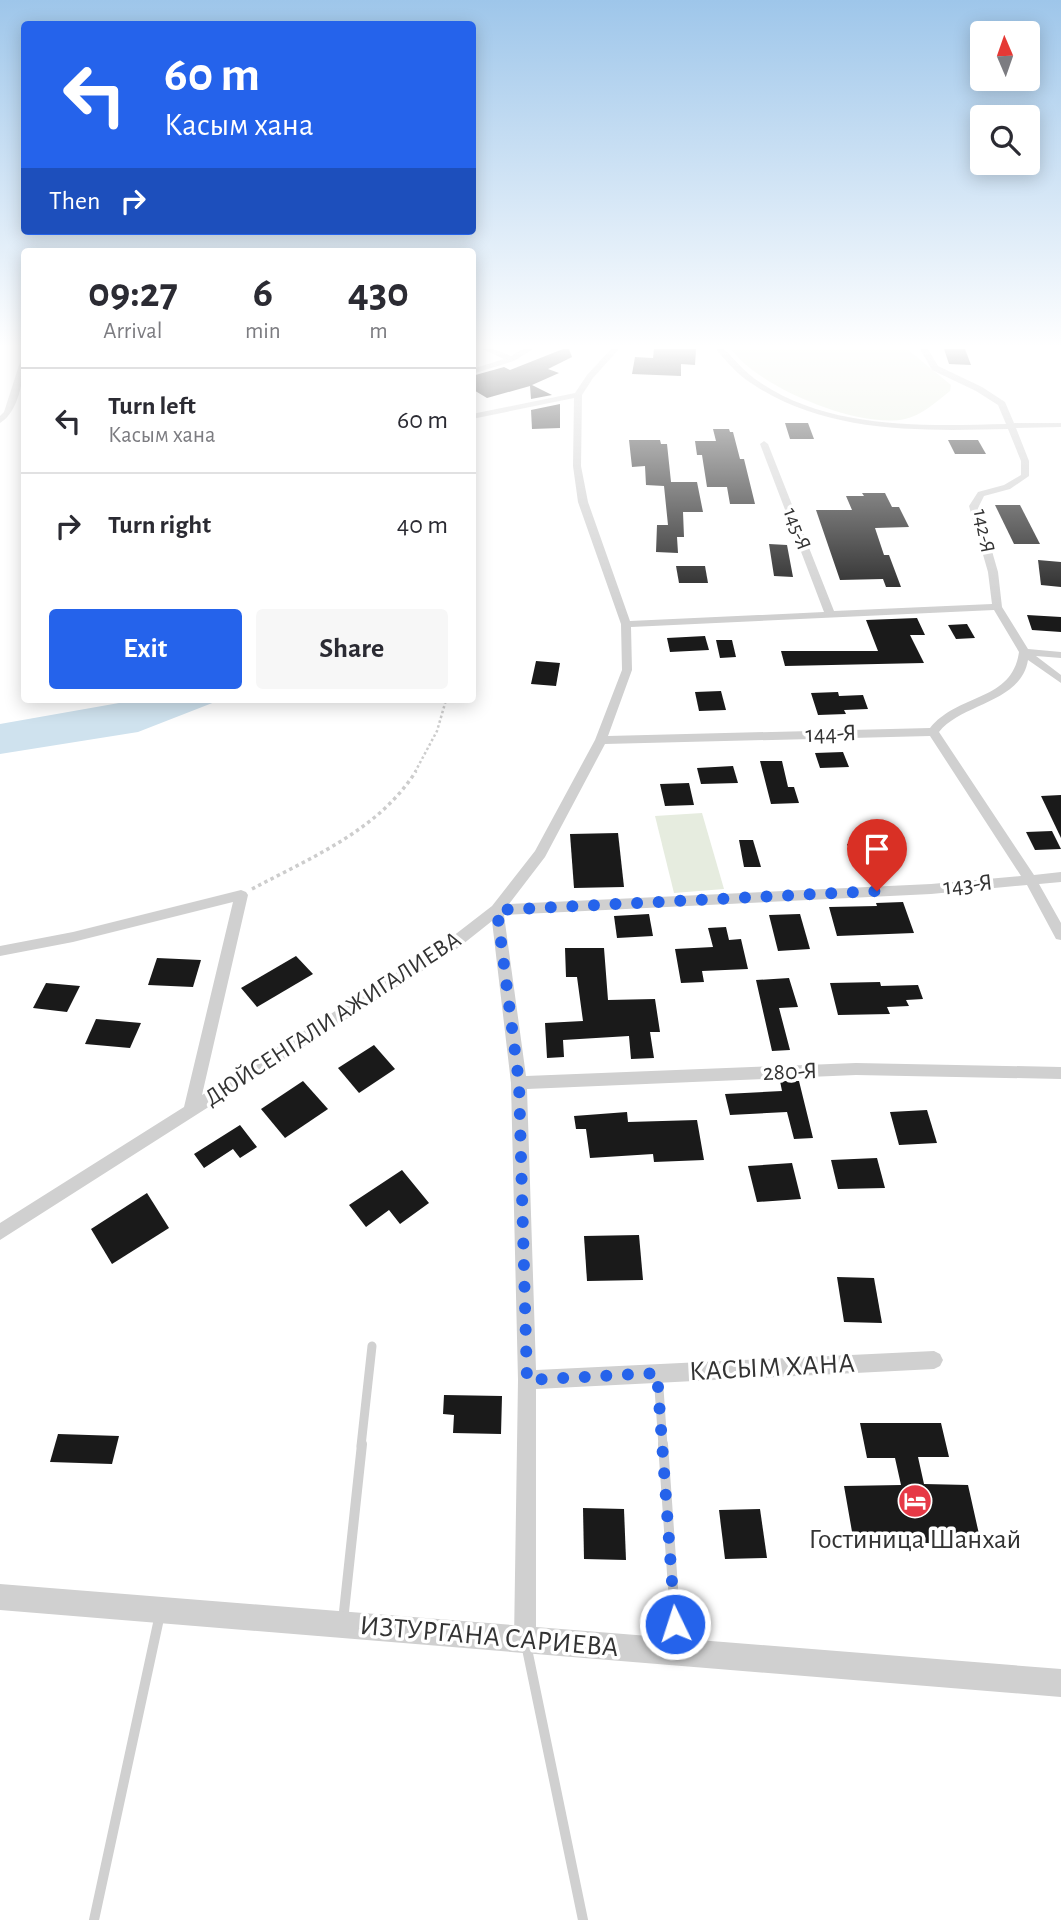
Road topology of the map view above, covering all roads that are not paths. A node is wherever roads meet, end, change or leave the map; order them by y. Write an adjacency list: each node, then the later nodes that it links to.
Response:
1 (577, 439): 6 (street, ДЮЙСЕНГАЛИ АЖИГАЛИЕВА)
2 (1016, 439): 4 (street, 142-Я)
3 (764, 444): 5 (street, 145-Я)
4 (997, 607): 5 (street); 7 (street, 142-Я)
5 (830, 615): 6 (street)
6 (626, 624): 11 (street, ДЮЙСЕНГАЛИ АЖИГАЛИЕВА)
7 (1024, 652): 8 (street); 9 (street, 142-Я); 10 (street)
8 (1061, 654)
9 (1061, 680)
10 (933, 732): 11 (street, 144-Я); 13 (street)
11 (601, 740): 14 (street, ДЮЙСЕНГАЛИ АЖИГАЛИЕВА)
12 (1061, 877): 13 (street, 143-Я)
13 (1030, 879): 14 (street, 143-Я); 15 (street)
14 (497, 910): 18 (street); 19 (street, ДЮЙСЕНГАЛИ АЖИГАЛИЕВА)
15 (1061, 935)
16 (0, 951): 19 (street)
17 (1061, 1073): 18 (street, 280-Я)
18 (519, 1083): 24 (street)
19 (191, 1110): 20 (street, ДЮЙСЕНГАЛИ АЖИГАЛИЕВА)
20 (0, 1232)
21 (372, 1346): 27 (lane)
22 (934, 1360): 23 (street, КАСЫМ ХАНА)
23 (657, 1373): 24 (street, КАСЫМ ХАНА); 29 (lane)
24 (527, 1380): 28 (street)
25 (0, 1597): 26 (street, ИЗТУРГАНА САРИЕВА)
26 (161, 1610): 27 (street, ИЗТУРГАНА САРИЕВА); 31 (lane)
27 (343, 1625): 28 (street, ИЗТУРГАНА САРИЕВА)
28 (525, 1640): 29 (street, ИЗТУРГАНА САРИЕВА); 32 (lane)
29 (677, 1652): 30 (street, ИЗТУРГАНА САРИЕВА)
30 (1061, 1683)
31 (94, 1920)
32 (583, 1920)

